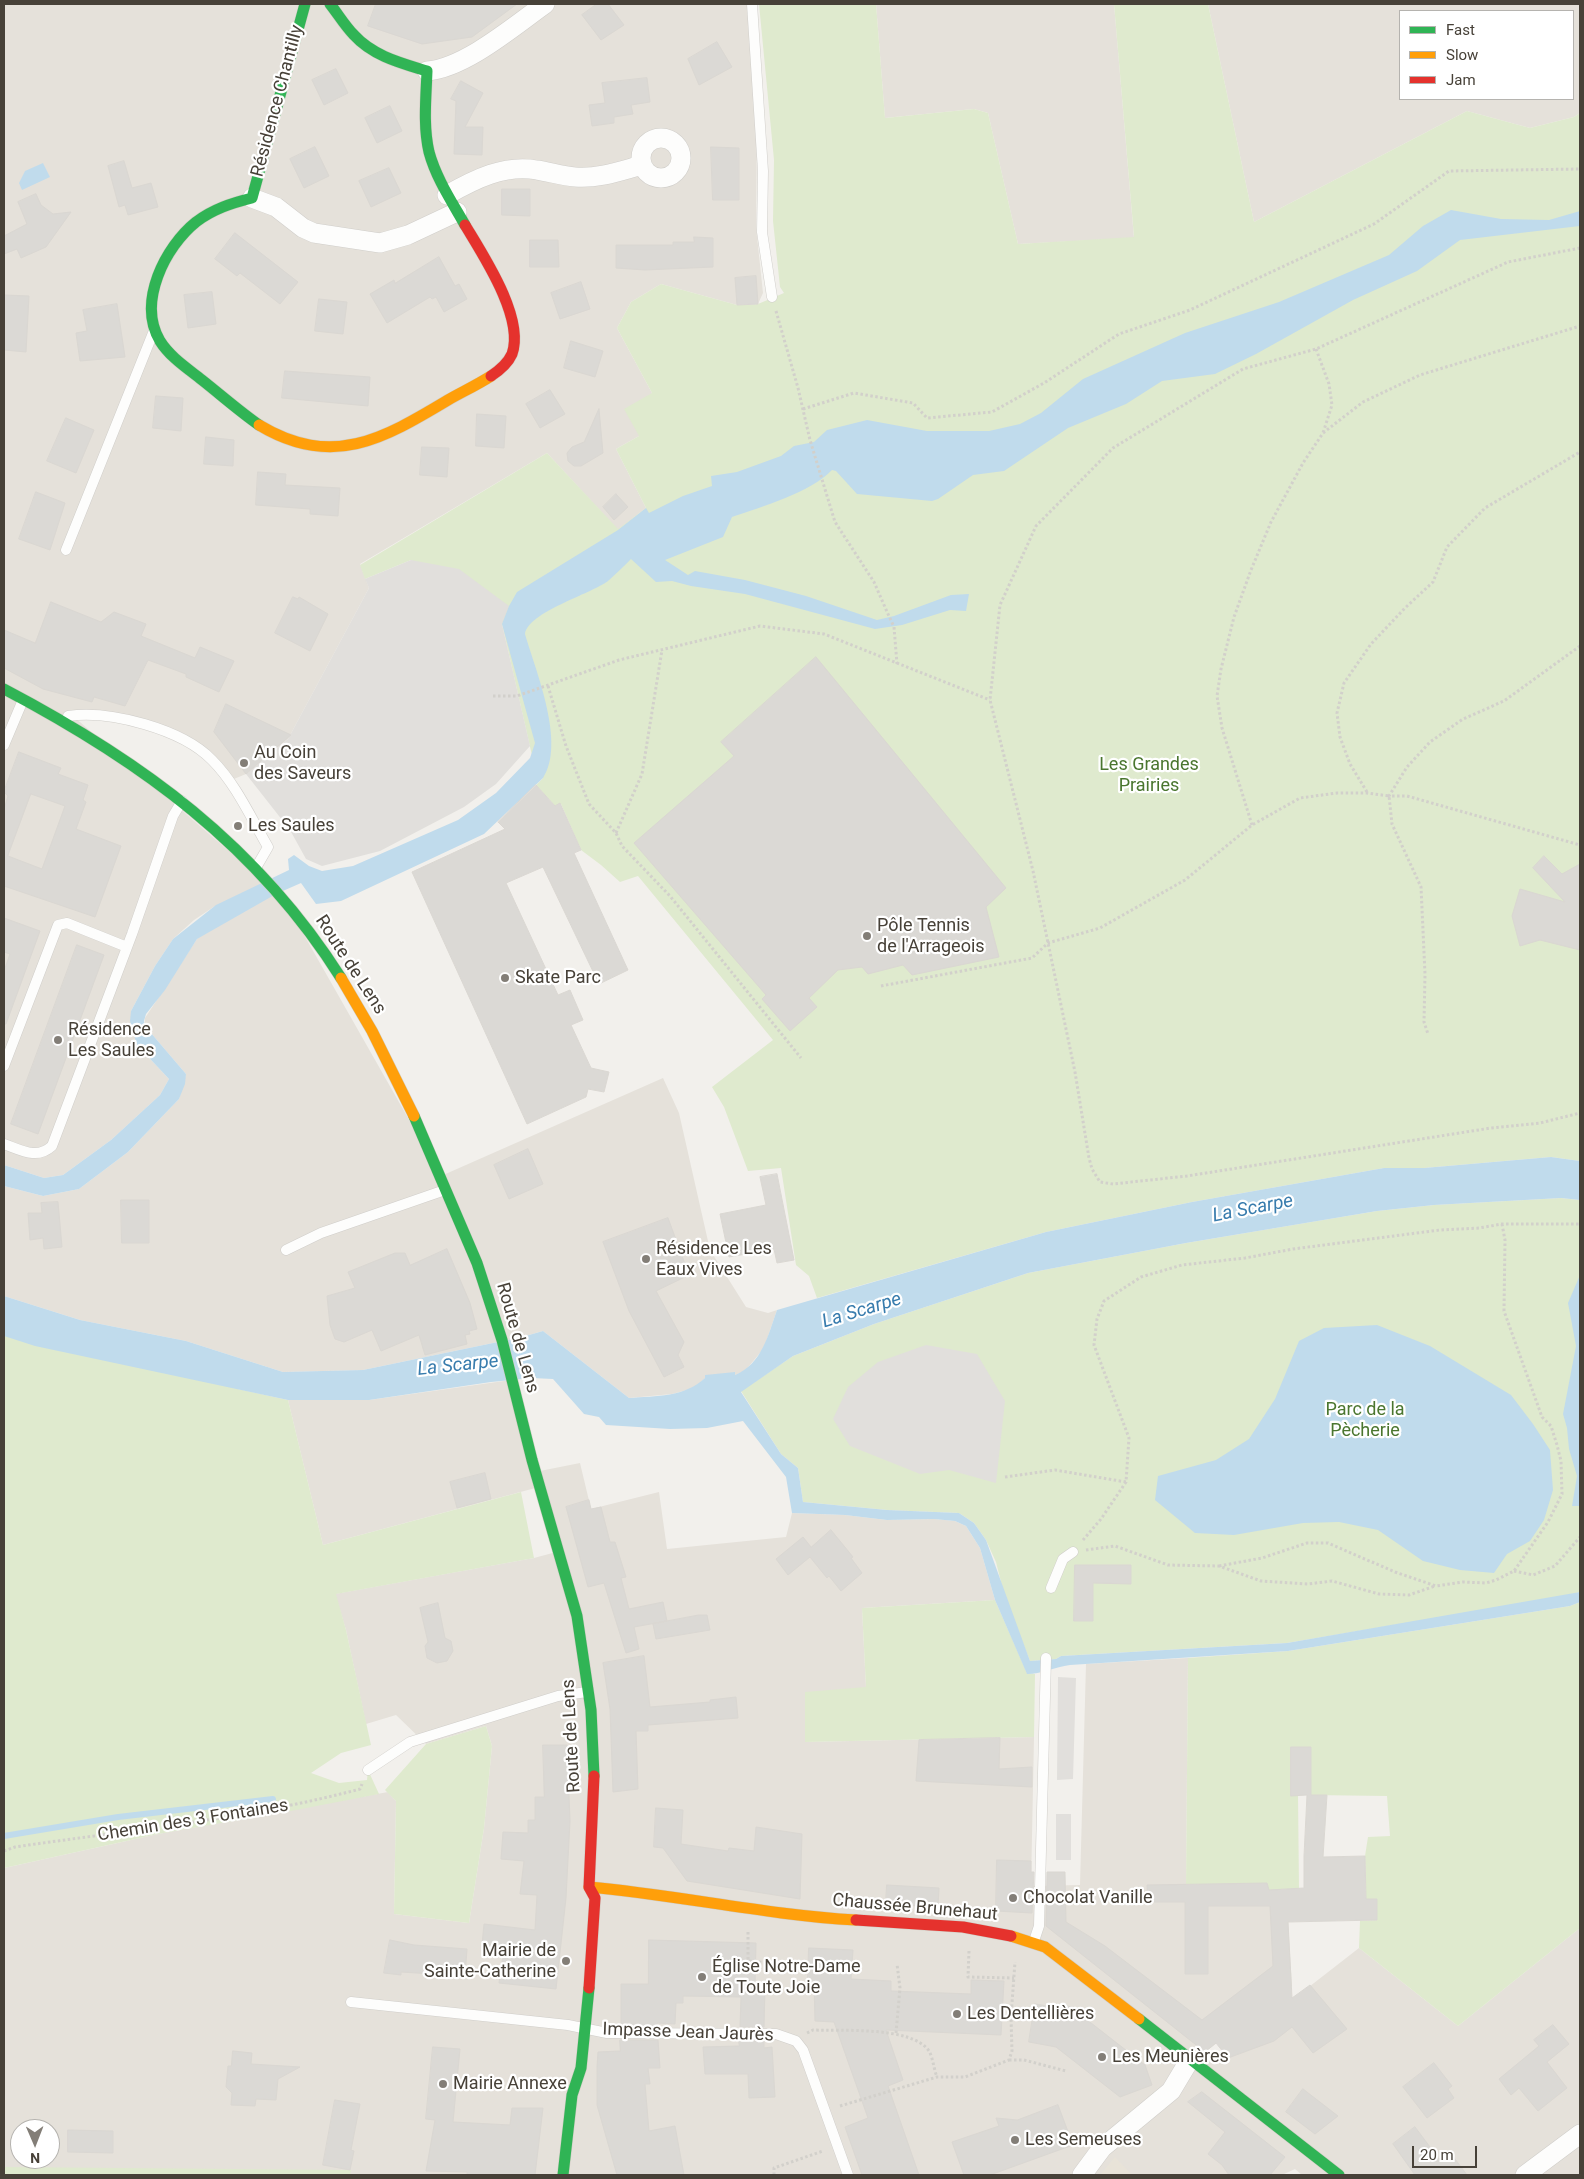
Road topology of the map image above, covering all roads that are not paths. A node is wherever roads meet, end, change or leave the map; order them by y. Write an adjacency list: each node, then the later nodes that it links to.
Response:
1 (305, 4): 8 (main road, Résidence Chantilly)
2 (330, 4): 5 (main road)
3 (545, 4): 5 (street)
4 (752, 4): 10 (lane)
5 (427, 71): 7 (main road, Résidence Chantilly)
6 (642, 165): 7 (street)
7 (447, 195): 9 (main road, Résidence Chantilly)
8 (252, 198): 9 (street, Résidence Chantilly); 11 (main road, Résidence Chantilly)
9 (457, 212): 11 (main road, Résidence Chantilly)
10 (772, 297)
11 (154, 330): 12 (lane)
12 (66, 550)
13 (4, 689): 14 (main road, Route de Lens)
14 (24, 699): 15 (main road, Route de Lens); 16 (lane)
15 (59, 718): 17 (main road, Route de Lens); 18 (lane)
16 (4, 744)
17 (182, 799): 18 (main road, Route de Lens); 19 (lane)
18 (255, 868): 22 (main road, Route de Lens)
19 (127, 947): 20 (lane); 21 (lane)
20 (4, 1066)
21 (4, 1144)
22 (446, 1190): 23 (lane); 27 (main road, Route de Lens)
23 (286, 1250)
24 (1073, 1552): 25 (lane)
25 (1051, 1588)
26 (1046, 1658): 33 (lane)
27 (588, 1692): 28 (lane); 30 (main road, Route de Lens)
28 (368, 1770)
29 (616, 1877): 31 (main road, Chaussée Brunehaut)
30 (589, 1887): 31 (main road, Chaussée Brunehaut); 32 (main road); 35 (main road, Route de Lens)
31 (648, 1892): 33 (main road, Chaussée Brunehaut)
32 (580, 1897)
33 (1034, 1942): 36 (main road, Chaussée Brunehaut)
34 (351, 2002): 35 (lane, Impasse Jean Jaurès)
35 (585, 2029): 38 (main road, Route de Lens); 41 (lane, Impasse Jean Jaurès)
36 (1189, 2060): 42 (street); 43 (main road, Chaussée Brunehaut)
37 (568, 2072): 38 (main road)
38 (572, 2095): 40 (main road, Route de Lens)
39 (1580, 2134): 44 (street)
40 (563, 2175)
41 (848, 2175)
42 (1082, 2175)
43 (1339, 2175)
44 (1525, 2175)

